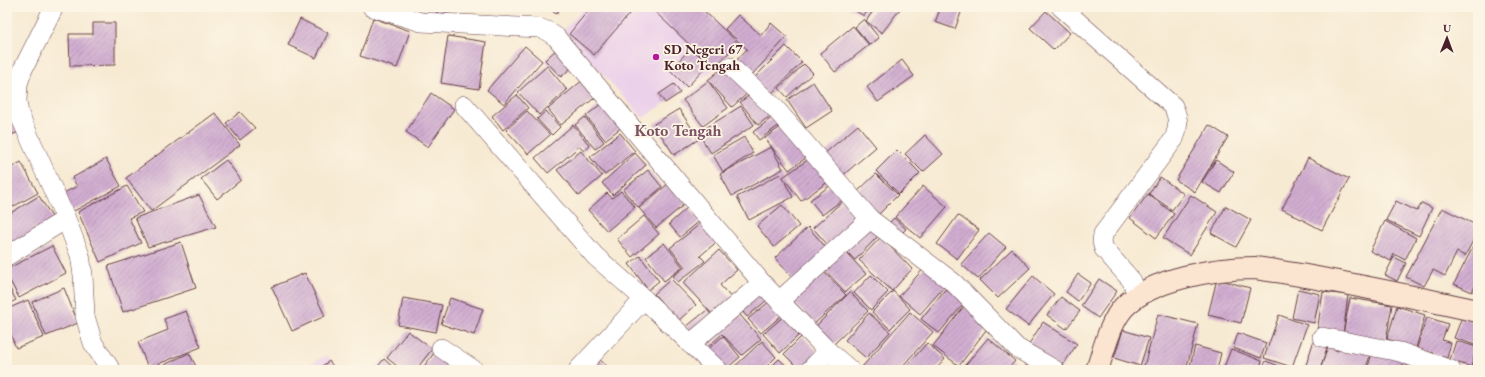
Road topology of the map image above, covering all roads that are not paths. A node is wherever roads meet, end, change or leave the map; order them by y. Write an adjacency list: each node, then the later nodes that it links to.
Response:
1 (54, 7): 6 (street)
2 (372, 7): 9 (street)
3 (1061, 7): 10 (street)
4 (731, 67): 7 (street)
5 (464, 105): 11 (street)
6 (66, 219): 8 (street); 18 (street)
7 (870, 219): 12 (street); 24 (street)
8 (7, 256)
9 (762, 282): 12 (street); 15 (street)
10 (1138, 295): 13 (street); 25 (street)
11 (644, 299): 15 (street); 20 (street)
12 (779, 301): 17 (street)
13 (1478, 311)
14 (1322, 337): 26 (street)
15 (690, 344): 21 (street)
16 (441, 348): 19 (street)
17 (828, 351): 22 (street); 23 (street)
18 (111, 370)
19 (474, 370)
20 (578, 370)
21 (718, 370)
22 (810, 370)
23 (850, 370)
24 (1055, 370)
25 (1097, 370)
26 (1451, 370)

